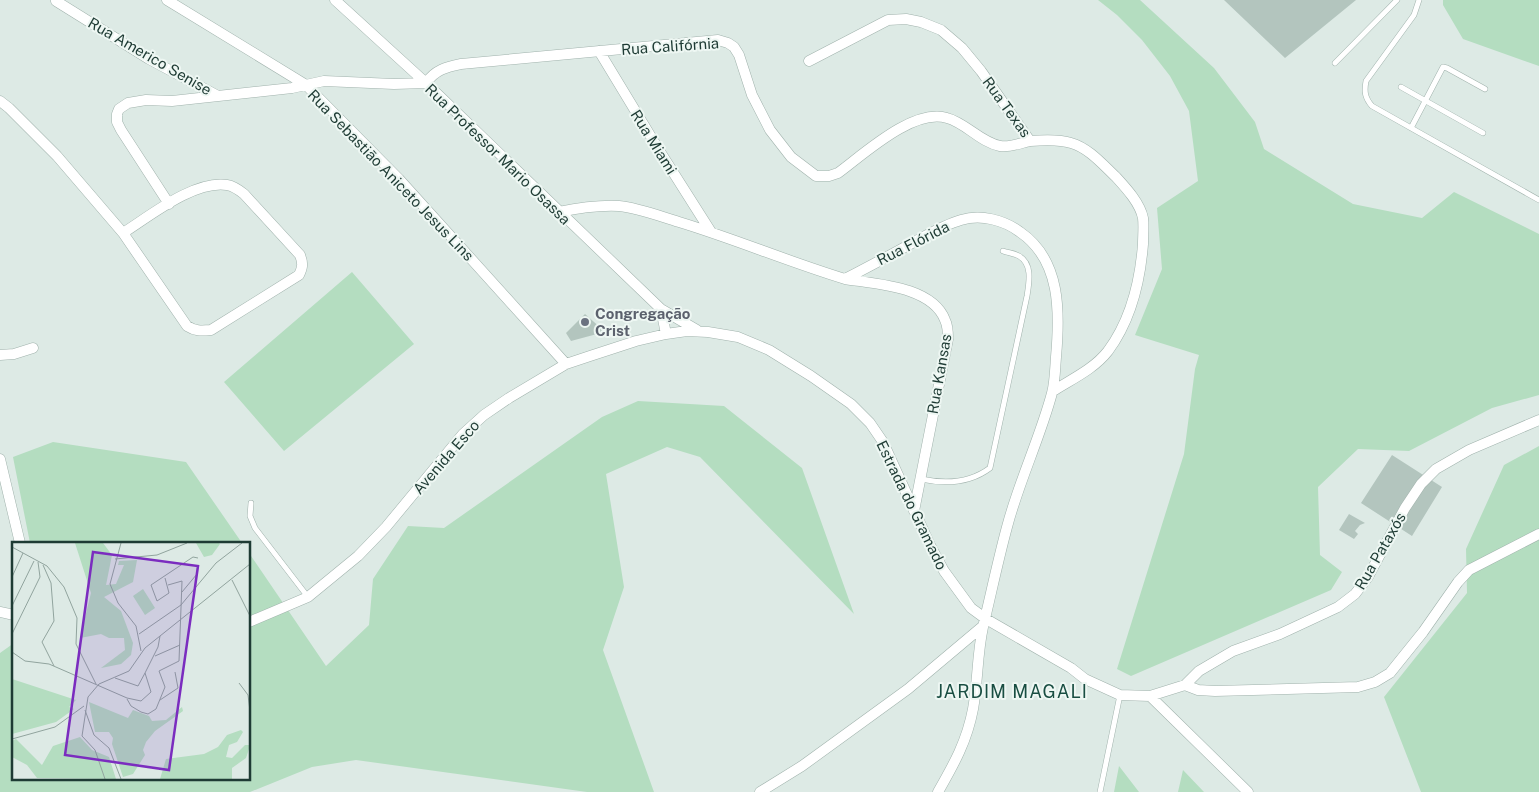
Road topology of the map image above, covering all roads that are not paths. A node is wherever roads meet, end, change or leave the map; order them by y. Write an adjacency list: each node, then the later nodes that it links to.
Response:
1 (167, 0): 10 (street, Rua Sebastião Aniceto Jesus Lins)
2 (334, 0): 9 (street, Rua Professor Mario Osassa)
3 (1397, 0): 8 (lane)
4 (1419, 0): 16 (lane)
5 (56, 1): 13 (street, Rua Americo Senise)
6 (599, 51): 9 (street, Rua Califórnia); 18 (street, Rua Califórnia); 22 (street, Rua Miami)
7 (809, 61): 18 (street, Rua Texas)
8 (1335, 63)
9 (426, 83): 10 (street); 21 (street, Rua Professor Mario Osassa)
10 (306, 85): 13 (street); 31 (street, Rua Sebastião Aniceto Jesus Lins)
11 (1401, 88): 14 (lane)
12 (1485, 89): 14 (lane)
13 (218, 96): 20 (street)
14 (1425, 100): 16 (lane); 17 (lane)
15 (0, 101): 23 (street)
16 (1411, 128): 19 (lane)
17 (1483, 133)
18 (1030, 141): 32 (street, Rua Texas)
19 (1539, 200)
20 (169, 204): 23 (street); 23 (street)
21 (559, 212): 22 (street); 26 (street, Rua Professor Mario Osassa)
22 (711, 232): 25 (street)
23 (123, 233)
24 (1003, 251): 35 (lane)
25 (845, 279): 32 (street, Rua Flórida); 35 (street, Rua Kansas)
26 (661, 309): 27 (street, Rua Professor Mario Osassa); 28 (street)
27 (700, 332): 28 (street, Avenida Esco); 37 (street, Estrada do Gramado)
28 (666, 334): 31 (street, Avenida Esco)
29 (33, 348): 30 (street)
30 (0, 355)
31 (566, 364): 40 (street, Avenida Esco)
32 (1053, 391): 42 (street, Rua Flórida)
33 (1539, 420): 43 (street, Rua Pataxós)
34 (0, 458): 39 (street)
35 (920, 479): 37 (street, Rua Kansas)
36 (251, 503): 40 (lane)
37 (914, 511): 42 (street, Estrada do Gramado)
38 (1539, 534): 43 (street)
39 (20, 542)
40 (308, 596): 41 (street, Avenida Esco)
41 (250, 622)
42 (985, 623): 44 (street, Estrada do Gramado); 46 (street); 47 (street)
43 (1185, 685): 45 (street)
44 (1120, 695): 45 (street); 48 (lane)
45 (1150, 696): 49 (street)
46 (760, 792)
47 (938, 792)
48 (1100, 792)
49 (1248, 792)

